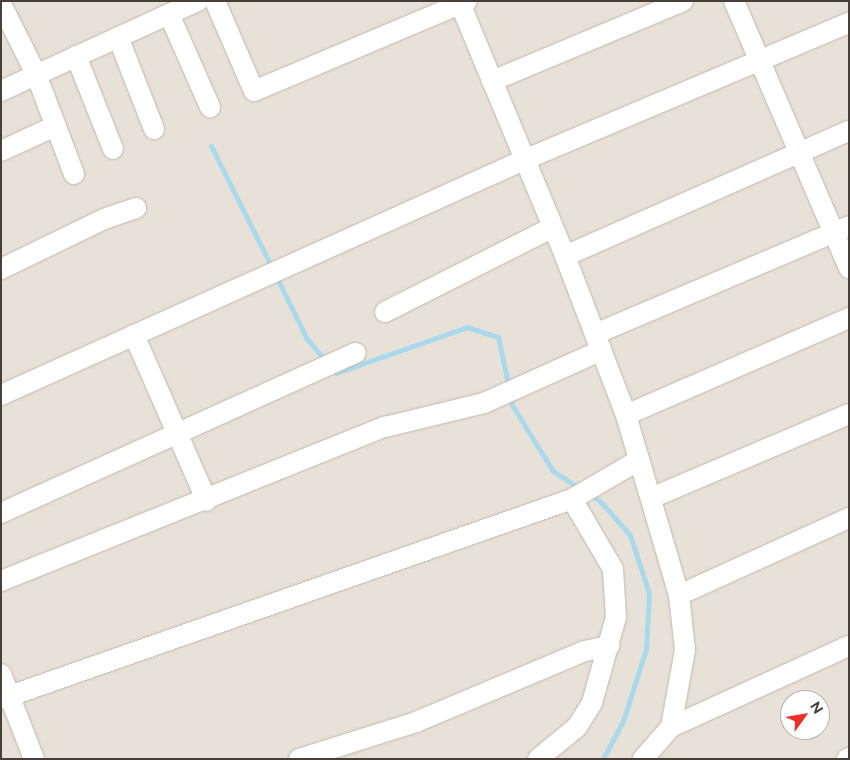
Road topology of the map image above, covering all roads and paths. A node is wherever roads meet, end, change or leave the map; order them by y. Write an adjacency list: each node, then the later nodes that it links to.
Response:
1 (198, 1): 7 (street)
2 (215, 1): 5 (street)
3 (683, 1): 13 (street)
4 (734, 1): 11 (street)
5 (462, 2): 13 (street)
6 (1, 4): 12 (street)
7 (169, 14): 9 (street); 15 (street)
8 (849, 23): 11 (street)
9 (118, 37): 10 (street); 17 (street)
10 (76, 56): 12 (street); 19 (street)
11 (760, 61): 21 (street); 22 (street)
12 (36, 74): 14 (street); 16 (street)
13 (492, 81): 22 (street)
14 (1, 91)
15 (210, 107)
16 (55, 126): 20 (street); 23 (street)
17 (154, 129)
18 (849, 131): 21 (street)
19 (113, 149)
20 (1, 151)
21 (799, 152): 26 (street); 27 (street)
22 (524, 160): 25 (street); 32 (street)
23 (74, 174)
24 (136, 208): 29 (street)
25 (553, 227): 27 (street); 30 (street)
26 (841, 229): 28 (street); 33 (street)
27 (565, 256): 33 (street)
28 (849, 268)
29 (1, 269)
30 (385, 312)
31 (849, 318): 37 (street)
32 (134, 335): 35 (street); 38 (street)
33 (598, 342): 37 (street); 42 (street)
34 (348, 356): 38 (street)
35 (1, 395)
36 (849, 414): 41 (street)
37 (626, 415): 39 (street)
38 (177, 433): 42 (street); 43 (street)
39 (639, 460): 40 (street); 41 (street)
40 (574, 498): 47 (street); 50 (street)
41 (651, 498): 46 (street)
42 (207, 501): 45 (street)
43 (1, 513)
44 (849, 518): 46 (street)
45 (1, 581)
46 (679, 595): 51 (street)
47 (609, 646): 53 (street); 54 (street)
48 (849, 646): 51 (street)
49 (1, 674): 50 (street)
50 (5, 697): 52 (street)
51 (671, 727): 55 (street)
52 (34, 759)
53 (299, 759)
54 (538, 759)
55 (643, 759)

